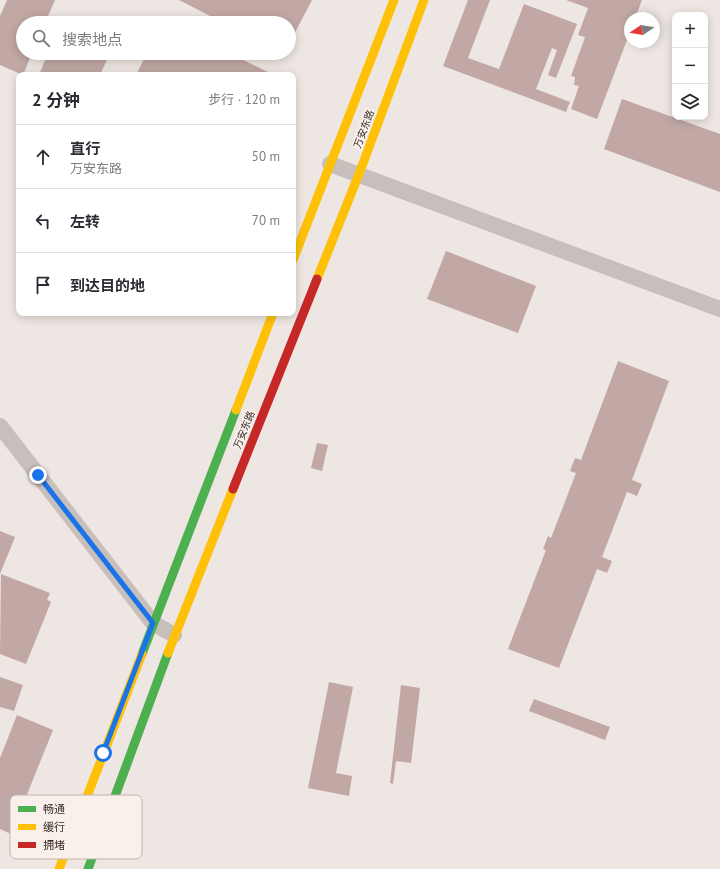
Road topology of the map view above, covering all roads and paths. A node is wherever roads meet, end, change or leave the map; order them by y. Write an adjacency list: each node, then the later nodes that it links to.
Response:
1 (394, 0): 3 (main road, 万安东路)
2 (424, 0): 4 (main road, 万安东路)
3 (330, 164): 4 (street); 5 (main road, 万安东路)
4 (359, 174): 6 (street); 10 (main road, 万安东路)
5 (296, 252)
6 (720, 309)
7 (271, 316): 9 (main road, 万安东路)
8 (0, 426): 9 (street)
9 (153, 623): 10 (street); 11 (main road, 万安东路)
10 (174, 634): 12 (main road, 万安东路)
11 (87, 795)
12 (115, 795)
13 (63, 859): 15 (main road, 万安东路)
14 (92, 859): 16 (main road, 万安东路)
15 (59, 869)
16 (88, 869)

